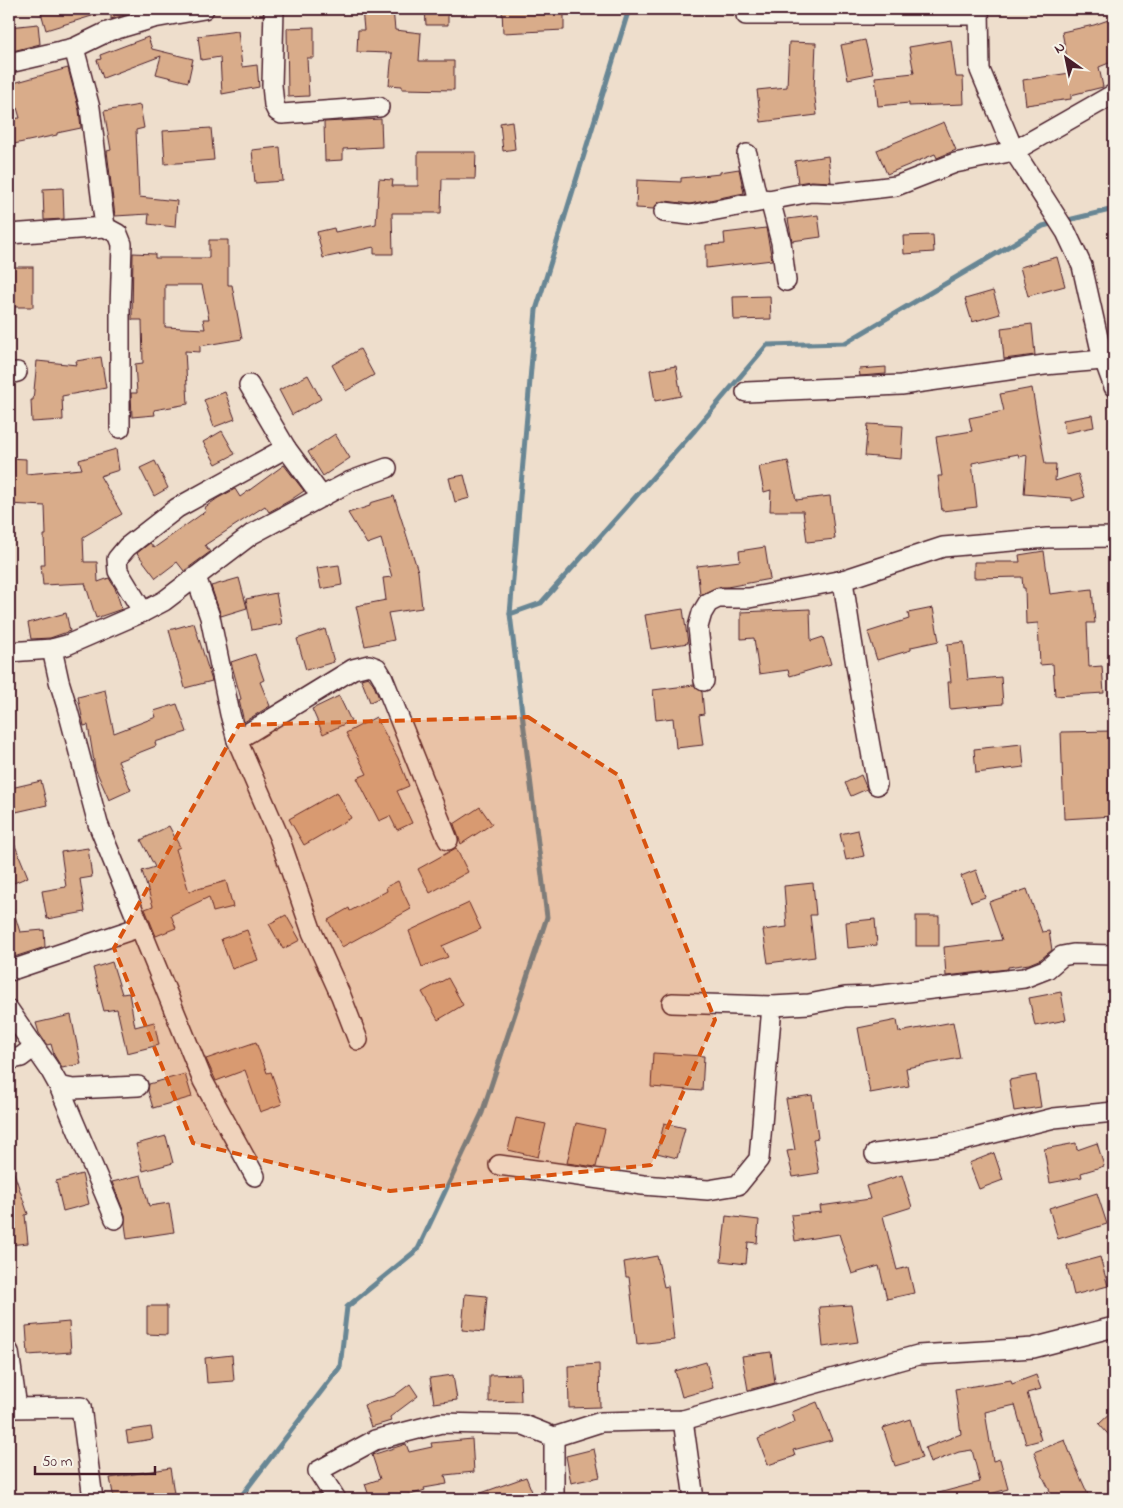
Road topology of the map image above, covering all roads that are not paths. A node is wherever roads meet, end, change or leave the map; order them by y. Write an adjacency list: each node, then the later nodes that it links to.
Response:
1 (204, 9): 5 (street)
2 (274, 9): 8 (street)
3 (979, 12): 4 (street); 9 (street)
4 (746, 15)
5 (74, 48): 6 (street); 13 (street)
6 (9, 63)
7 (1114, 94): 9 (street)
8 (379, 107)
9 (1014, 151): 11 (street); 16 (street)
10 (747, 154): 11 (street)
11 (770, 200): 12 (street); 15 (street)
12 (664, 212)
13 (105, 227): 14 (street); 20 (street)
14 (9, 234)
15 (786, 281)
16 (1103, 360): 18 (street); 19 (street)
17 (249, 385): 21 (street)
18 (1114, 387)
19 (746, 392)
20 (120, 428)
21 (286, 448): 23 (street); 27 (street)
22 (387, 468): 23 (street)
23 (322, 497): 25 (street)
24 (1114, 537): 26 (street)
25 (196, 577): 27 (street); 31 (street)
26 (843, 580): 30 (street); 32 (street)
27 (143, 612): 28 (street)
28 (52, 649): 29 (street); 34 (street)
29 (9, 652)
30 (704, 681)
31 (237, 740): 33 (street); 40 (street)
32 (877, 785)
33 (448, 840)
34 (140, 927): 36 (street); 48 (street)
35 (1114, 955): 38 (street)
36 (9, 971)
37 (672, 1003): 38 (street)
38 (772, 1006): 47 (street)
39 (9, 1010): 41 (street)
40 (358, 1040)
41 (34, 1047): 42 (street); 43 (street)
42 (9, 1060)
43 (59, 1086): 44 (street); 49 (street)
44 (138, 1086)
45 (1114, 1112): 46 (street)
46 (875, 1154)
47 (499, 1165)
48 (255, 1176)
49 (115, 1219)
50 (1114, 1326): 53 (street)
51 (9, 1352): 52 (street)
52 (10, 1409): 55 (street)
53 (683, 1420): 54 (street); 58 (street)
54 (554, 1437): 56 (street); 57 (street)
55 (93, 1499)
56 (336, 1499)
57 (556, 1499)
58 (694, 1499)

